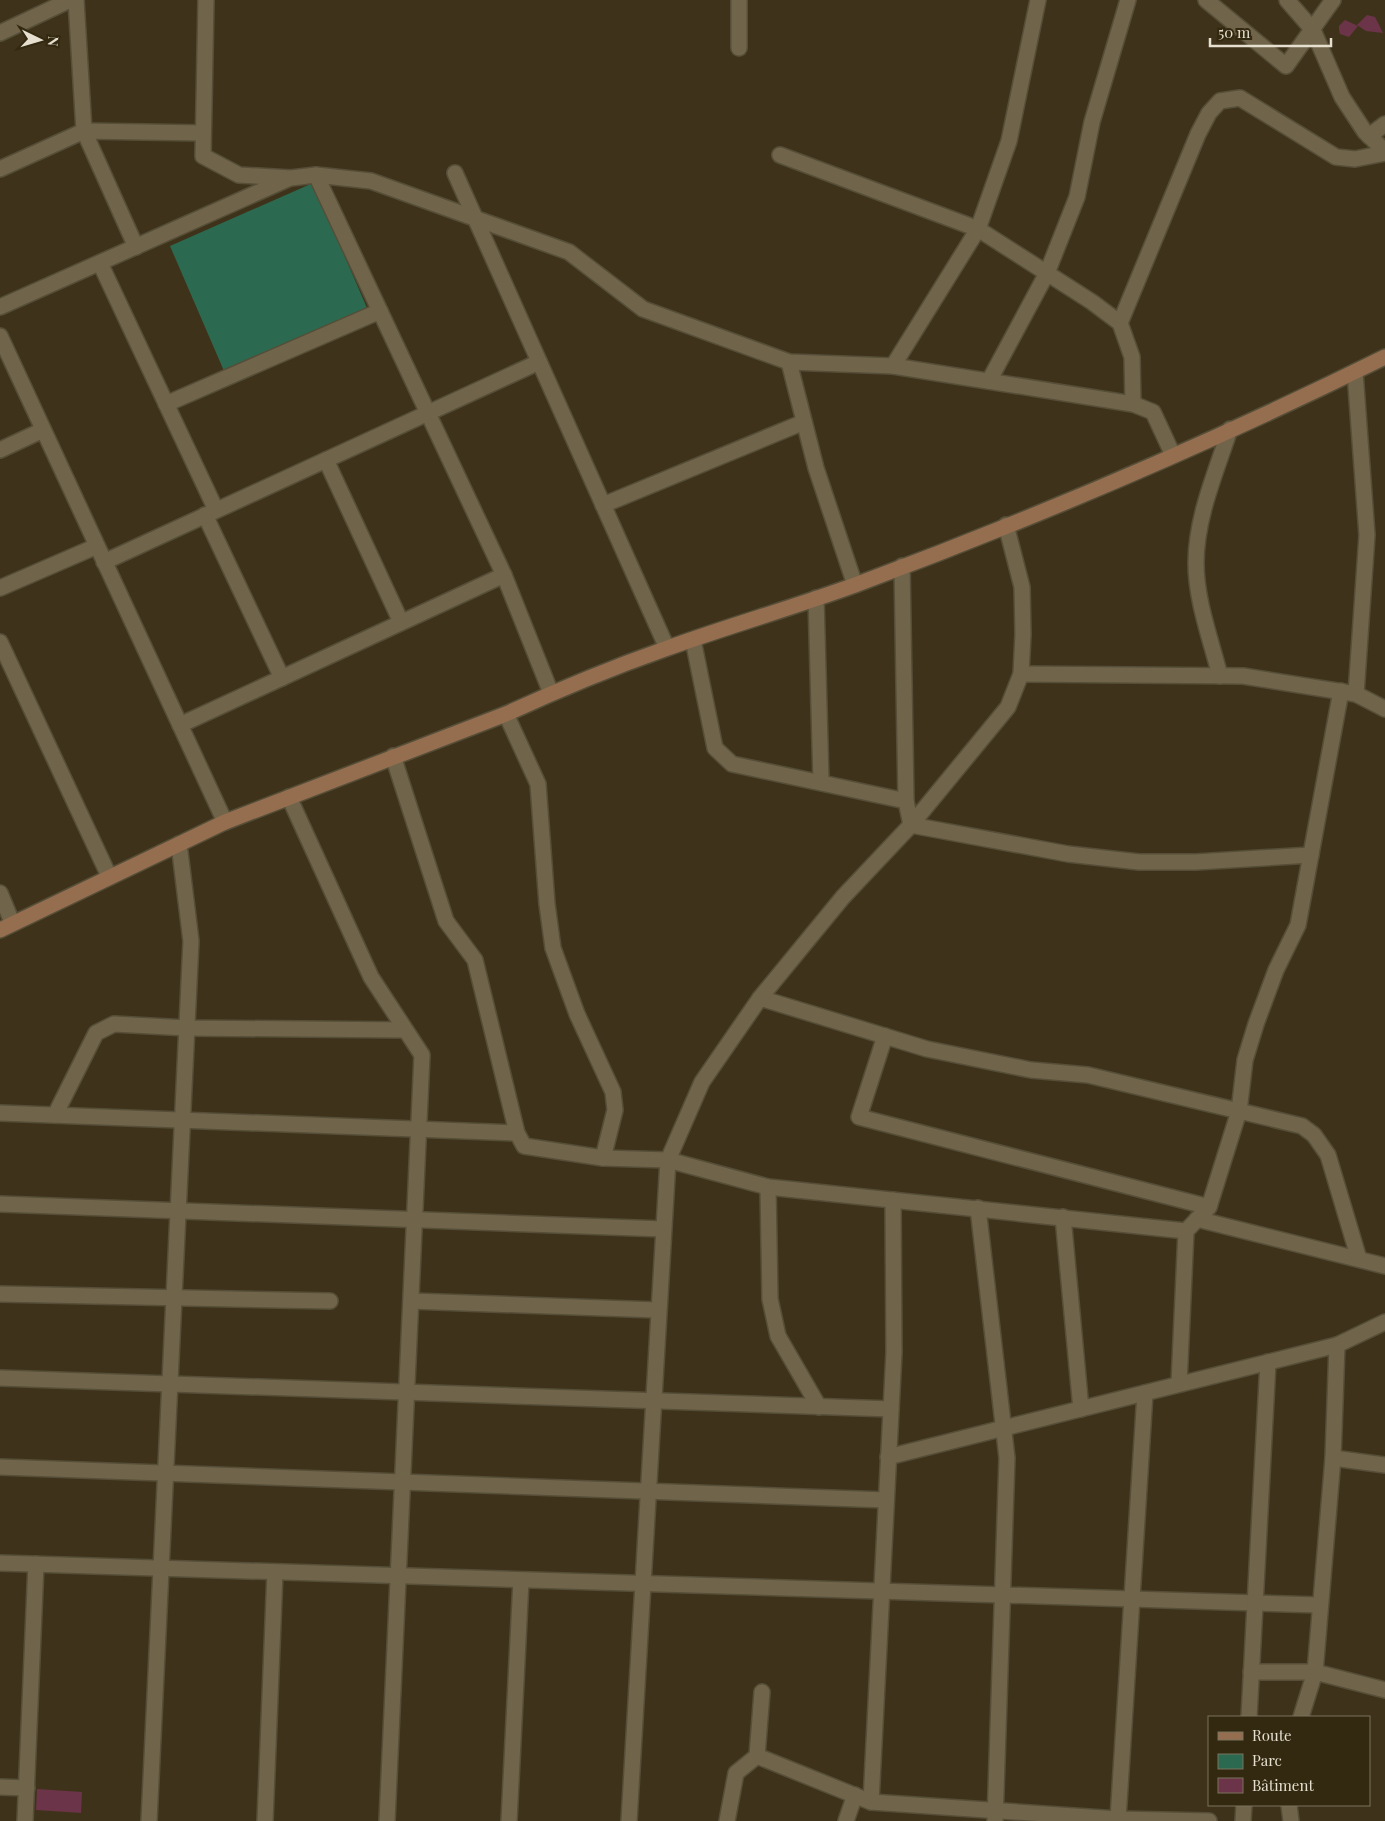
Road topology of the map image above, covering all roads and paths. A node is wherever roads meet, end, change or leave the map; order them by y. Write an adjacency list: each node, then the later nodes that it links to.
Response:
1 (70, 0): 11 (street)
2 (76, 0): 14 (street)
3 (206, 0): 15 (street)
4 (739, 0): 12 (street)
5 (1038, 0): 24 (street)
6 (1128, 0): 27 (street)
7 (1206, 0): 10 (street)
8 (1286, 0): 10 (street)
9 (1334, 0): 10 (street)
10 (1313, 30): 16 (street)
11 (0, 33)
12 (739, 48)
13 (1385, 124): 16 (street)
14 (84, 131): 15 (street); 19 (street); 25 (street)
15 (203, 133): 22 (street)
16 (1369, 136): 17 (street)
17 (1385, 152): 30 (street)
18 (780, 155): 24 (street)
19 (0, 169)
20 (455, 173): 23 (street)
21 (316, 175): 22 (street); 23 (street); 29 (street)
22 (291, 178): 25 (street)
23 (475, 218): 33 (street); 34 (street)
24 (978, 229): 27 (street); 35 (street)
25 (136, 247): 26 (street)
26 (100, 263): 28 (street); 38 (street)
27 (1047, 273): 30 (street); 37 (street)
28 (0, 308)
29 (380, 311): 38 (street); 40 (street)
30 (1120, 323): 39 (street)
31 (0, 336): 43 (street)
32 (1385, 357): 36 (main road)
33 (539, 362): 40 (street); 47 (street)
34 (789, 362): 35 (street); 41 (street)
35 (893, 366): 37 (street)
36 (1355, 372): 42 (main road); 66 (street)
37 (989, 381): 39 (street)
38 (166, 404): 48 (street)
39 (1133, 404): 45 (street)
40 (428, 413): 46 (street); 53 (street)
41 (804, 422): 47 (street); 54 (street)
42 (1230, 429): 45 (main road); 62 (street)
43 (43, 430): 44 (street); 50 (street)
44 (0, 450)
45 (1173, 455): 49 (main road)
46 (326, 460): 48 (street); 57 (street)
47 (603, 506): 60 (street)
48 (210, 513): 51 (street); 63 (street)
49 (1006, 525): 52 (main road); 61 (street)
50 (97, 546): 51 (street); 55 (street)
51 (104, 562): 69 (street)
52 (902, 566): 54 (main road); 73 (street)
53 (504, 575): 57 (street); 65 (street)
54 (855, 585): 56 (main road)
55 (0, 588)
56 (816, 598): 58 (main road); 71 (street)
57 (401, 622): 63 (street)
58 (693, 640): 60 (main road); 71 (street)
59 (0, 642): 78 (street)
60 (667, 648): 65 (main road)
61 (1021, 674): 62 (street); 75 (street)
62 (1220, 676): 64 (street)
63 (282, 678): 69 (street)
64 (1340, 691): 66 (street); 77 (street)
65 (551, 694): 68 (main road)
66 (1356, 694): 67 (street)
67 (1385, 709)
68 (506, 714): 70 (main road); 91 (street)
69 (180, 725): 74 (street)
70 (393, 756): 72 (main road); 90 (street)
71 (821, 781): 73 (street)
72 (289, 797): 74 (main road); 83 (street)
73 (906, 800): 75 (street)
74 (225, 822): 76 (main road)
75 (911, 825): 77 (street); 81 (street)
76 (179, 844): 78 (main road); 82 (street)
77 (1311, 854): 86 (street)
78 (109, 876): 80 (main road)
79 (0, 893): 80 (street)
80 (6, 926)
81 (760, 998): 84 (street); 92 (street)
82 (187, 1028): 83 (street); 87 (street); 88 (street)
83 (405, 1030): 89 (street)
84 (886, 1036): 86 (street); 96 (street)
85 (1, 1110): 87 (street)
86 (1239, 1110): 96 (street); 104 (street)
87 (54, 1115): 88 (street)
88 (183, 1120): 89 (street); 98 (street)
89 (418, 1130): 90 (street); 101 (street)
90 (517, 1133): 91 (street)
91 (602, 1158): 92 (street)
92 (668, 1160): 93 (street); 102 (street)
93 (768, 1187): 94 (street); 120 (street)
94 (893, 1200): 97 (street); 122 (street)
95 (0, 1204): 98 (street)
96 (1209, 1207): 100 (street)
97 (978, 1208): 99 (street); 123 (street)
98 (178, 1211): 101 (street); 107 (street)
99 (1063, 1217): 103 (street); 121 (street)
100 (1197, 1219): 103 (street); 104 (street)
101 (414, 1220): 102 (street); 109 (street)
102 (663, 1229): 110 (street)
103 (1186, 1231): 116 (street)
104 (1359, 1260): 105 (street)
105 (1385, 1266)
106 (0, 1294): 107 (street)
107 (174, 1298): 108 (street); 115 (street)
108 (330, 1301)
109 (411, 1301): 110 (street); 117 (street)
110 (657, 1310): 119 (street)
111 (1385, 1322): 112 (street)
112 (1337, 1344): 113 (street); 125 (street)
113 (1268, 1362): 116 (street); 142 (street)
114 (0, 1378): 115 (street)
115 (170, 1384): 117 (street); 128 (street)
116 (1179, 1384): 118 (street)
117 (406, 1392): 119 (street); 129 (street)
118 (1144, 1393): 121 (street); 141 (street)
119 (653, 1401): 120 (street); 130 (street)
120 (818, 1407): 122 (street)
121 (1081, 1408): 123 (street)
122 (891, 1410): 124 (street)
123 (1004, 1428): 124 (street); 140 (street)
124 (888, 1457): 131 (street)
125 (1333, 1458): 126 (street); 143 (street)
126 (1385, 1465)
127 (0, 1467): 128 (street)
128 (166, 1471): 129 (street); 134 (street)
129 (403, 1482): 130 (street); 136 (street)
130 (648, 1491): 131 (street); 138 (street)
131 (886, 1500): 139 (street)
132 (0, 1563): 133 (street)
133 (36, 1564): 134 (street); 152 (street)
134 (161, 1568): 135 (street); 160 (street)
135 (275, 1572): 136 (street); 161 (street)
136 (398, 1576): 137 (street); 162 (street)
137 (522, 1580): 138 (street); 163 (street)
138 (644, 1584): 139 (street); 164 (street)
139 (882, 1591): 140 (street); 154 (street)
140 (1004, 1595): 141 (street); 157 (street)
141 (1131, 1599): 142 (street); 158 (street)
142 (1254, 1603): 143 (street); 144 (street)
143 (1319, 1606): 145 (street)
144 (1251, 1672): 145 (street); 148 (street)
145 (1315, 1672): 146 (street); 149 (street)
146 (1385, 1690)
147 (762, 1692): 150 (street)
148 (1249, 1716)
149 (1301, 1716)
150 (757, 1756): 153 (street); 165 (street)
151 (0, 1787): 152 (street)
152 (27, 1788): 159 (street)
153 (855, 1796): 154 (street); 166 (street)
154 (871, 1802): 157 (street)
155 (1244, 1806): 168 (street)
156 (1289, 1806): 169 (street)
157 (995, 1816): 158 (street)
158 (1118, 1819): 167 (street)
159 (25, 1821)
160 (149, 1821)
161 (265, 1821)
162 (387, 1821)
163 (509, 1821)
164 (628, 1821)
165 (727, 1821)
166 (846, 1821)
167 (1209, 1821)
168 (1243, 1821)
169 (1291, 1821)

